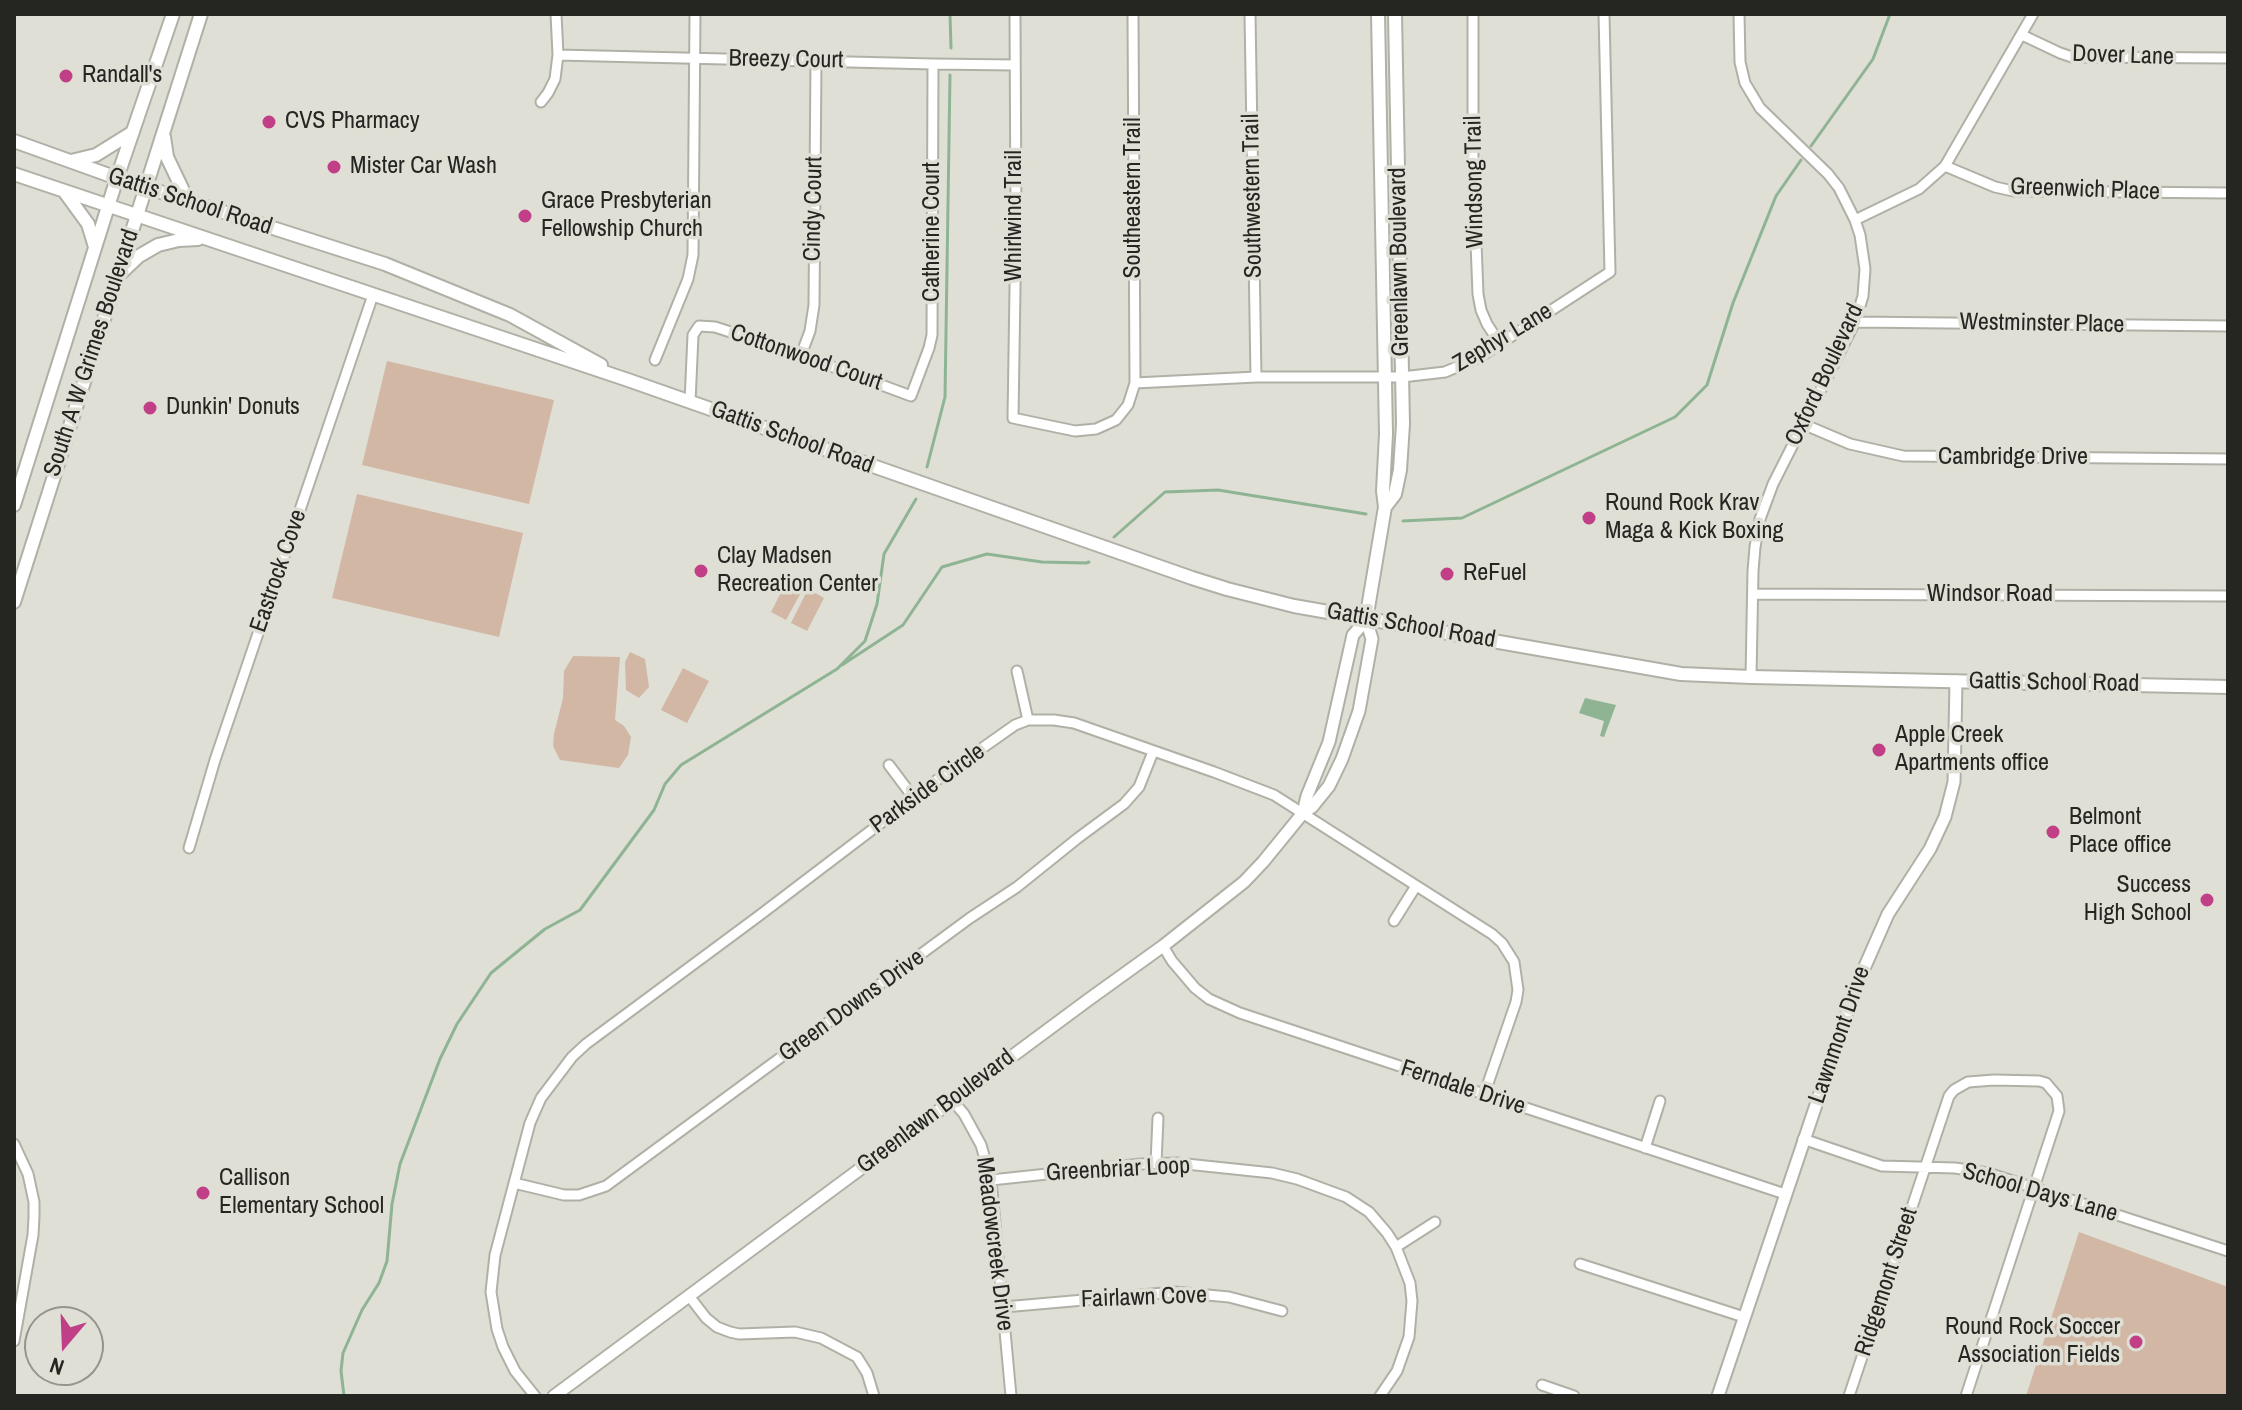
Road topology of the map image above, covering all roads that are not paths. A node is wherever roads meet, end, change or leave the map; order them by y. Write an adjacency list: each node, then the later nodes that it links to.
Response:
1 (173, 14): 22 (main road, South A W Grimes Boulevard)
2 (201, 14): 23 (main road, South A W Grimes Boulevard)
3 (556, 14): 15 (street)
4 (695, 14): 17 (street)
5 (1015, 14): 20 (street, Whirlwind Trail)
6 (1133, 14): 49 (street, Southeastern Trail)
7 (1250, 14): 46 (street, Southwestern Trail)
8 (1378, 14): 45 (main road, Greenlawn Boulevard)
9 (1395, 14): 47 (main road, Greenlawn Boulevard)
10 (1473, 14): 42 (street, Windsong Trail)
11 (1604, 14): 42 (street, Zephyr Lane)
12 (1739, 14): 35 (street, Oxford Boulevard)
13 (2033, 14): 14 (street)
14 (2022, 35): 16 (street, Dover Lane); 26 (street)
15 (558, 55): 17 (street, Breezy Court); 21 (street)
16 (2228, 58)
17 (694, 59): 18 (street, Breezy Court); 44 (street)
18 (816, 61): 19 (street, Breezy Court); 43 (street, Cindy Court)
19 (933, 64): 20 (street, Breezy Court); 50 (street, Catherine Court)
20 (1014, 65): 49 (street, Whirlwind Trail)
21 (541, 102)
22 (133, 132): 25 (main road); 28 (main road, South A W Grimes Boulevard)
23 (163, 133): 29 (main road, South A W Grimes Boulevard); 32 (main road)
24 (14, 141): 25 (main road, Gattis School Road)
25 (70, 161): 28 (main road, Gattis School Road)
26 (1945, 166): 31 (street, Greenwich Place); 35 (street)
27 (14, 174): 30 (main road, Gattis School Road)
28 (117, 178): 29 (main road, Gattis School Road); 33 (main road, South A W Grimes Boulevard)
29 (146, 187): 32 (main road, Gattis School Road); 34 (main road, South A W Grimes Boulevard)
30 (64, 191): 33 (main road, Gattis School Road); 37 (main road)
31 (2228, 193)
32 (188, 201): 48 (main road, Gattis School Road)
33 (108, 207): 34 (main road, Gattis School Road); 37 (main road, South A W Grimes Boulevard)
34 (136, 216): 36 (main road, Gattis School Road); 38 (main road, South A W Grimes Boulevard)
35 (1855, 220): 40 (street, Oxford Boulevard)
36 (205, 239): 38 (main road); 39 (main road, Gattis School Road)
37 (95, 248): 54 (main road, South A W Grimes Boulevard)
38 (117, 277): 58 (main road, South A W Grimes Boulevard)
39 (373, 295): 48 (main road, Gattis School Road); 69 (street, Eastrock Cove)
40 (1855, 322): 41 (street, Westminster Place); 52 (street, Oxford Boulevard)
41 (2228, 326)
42 (1500, 344): 47 (street, Zephyr Lane)
43 (801, 355): 50 (street, Cottonwood Court); 51 (street, Cottonwood Court)
44 (655, 360)
45 (1384, 376): 46 (street, Zephyr Lane); 47 (street, Zephyr Lane); 55 (main road, Greenlawn Boulevard)
46 (1256, 377): 49 (street, Zephyr Lane)
47 (1402, 377): 55 (main road, Greenlawn Boulevard)
48 (628, 380): 51 (main road, Gattis School Road)
49 (1135, 383)
50 (911, 396)
51 (690, 402): 59 (main road, Gattis School Road)
52 (1803, 424): 53 (street, Cambridge Drive); 56 (street, Oxford Boulevard)
53 (2228, 459)
54 (14, 505)
55 (1385, 507): 59 (main road, Greenlawn Boulevard)
56 (1753, 594): 57 (street, Windsor Road); 61 (street, Oxford Boulevard)
57 (2228, 596)
58 (14, 602)
59 (1366, 620): 61 (main road, Gattis School Road); 68 (street, Greenlawn Boulevard); 68 (street, Greenlawn Boulevard)
60 (1017, 671): 64 (street)
61 (1751, 677): 62 (main road, Gattis School Road)
62 (1956, 681): 63 (main road, Gattis School Road); 77 (street, Lawnmont Drive)
63 (2228, 687)
64 (1028, 720): 65 (street); 67 (street, Parkside Circle)
65 (1153, 752): 68 (street); 83 (street, Green Downs Drive)
66 (889, 765): 67 (street)
67 (913, 797): 83 (street, Parkside Circle)
68 (1303, 813): 70 (street); 72 (street, Greenlawn Boulevard)
69 (189, 848)
70 (1416, 886): 71 (street); 73 (street)
71 (1394, 921)
72 (1163, 946): 73 (street, Ferndale Drive); 74 (street, Greenlawn Boulevard)
73 (1484, 1095): 79 (street, Ferndale Drive)
74 (952, 1100): 82 (street, Meadowcreek Drive); 90 (street, Greenlawn Boulevard)
75 (1660, 1101): 79 (street)
76 (1158, 1118): 80 (street)
77 (1803, 1139): 81 (street, School Days Lane); 85 (street, Lawnmont Drive)
78 (14, 1144): 94 (street)
79 (1645, 1148): 85 (street, Ferndale Drive)
80 (1156, 1163): 82 (street, Greenbriar Loop); 87 (street, Greenbriar Loop)
81 (1925, 1168): 84 (street, School Days Lane); 84 (street, Ridgemont Street); 103 (street, Ridgemont Street)
82 (991, 1180): 91 (street, Meadowcreek Drive)
83 (514, 1183): 96 (street, Parkside Circle)
84 (2035, 1189): 88 (street, School Days Lane); 104 (street)
85 (1785, 1194): 93 (street, Lawnmont Drive)
86 (1435, 1222): 87 (street)
87 (1396, 1247): 100 (street, Greenbriar Loop)
88 (2228, 1251)
89 (1580, 1264): 93 (street)
90 (689, 1296): 97 (street, Greenlawn Boulevard); 98 (street)
91 (1004, 1307): 92 (street, Fairlawn Cove); 99 (street, Meadowcreek Drive)
92 (1282, 1311)
93 (1744, 1317): 102 (street, Lawnmont Drive)
94 (14, 1341)
95 (1542, 1385): 101 (street)
96 (535, 1396)
97 (554, 1396)
98 (874, 1396)
99 (1011, 1396)
100 (1380, 1396)
101 (1574, 1396)
102 (1718, 1396)
103 (1849, 1396)
104 (1966, 1396)

